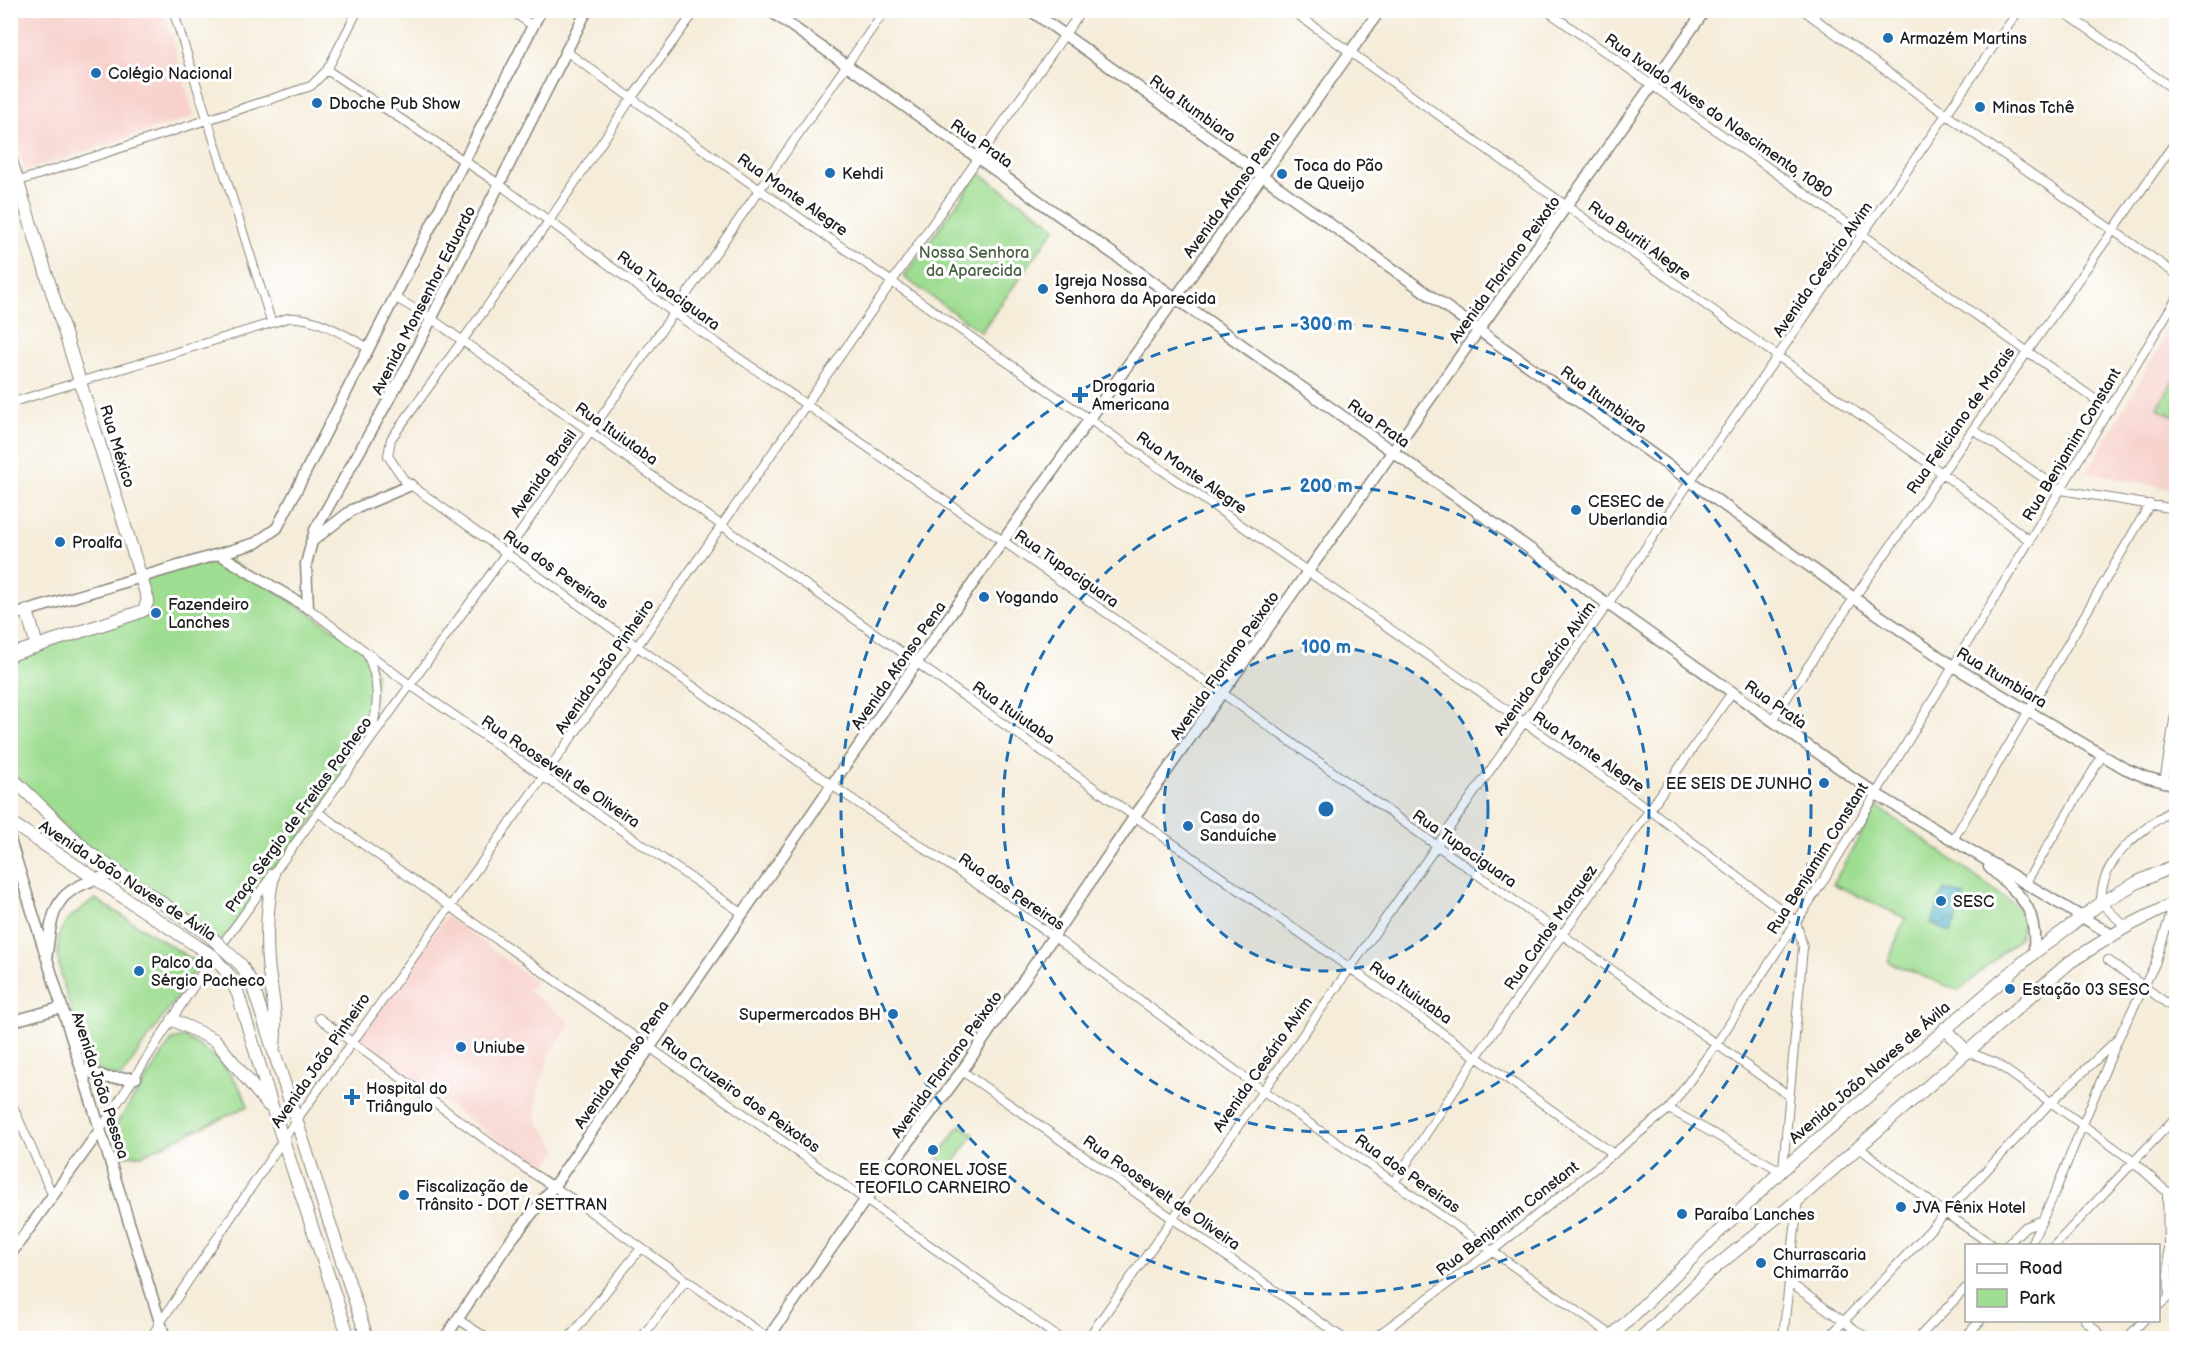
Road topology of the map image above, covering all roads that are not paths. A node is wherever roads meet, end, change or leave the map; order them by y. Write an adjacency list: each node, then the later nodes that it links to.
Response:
1 (173, 10): 28 (street)
2 (358, 10): 23 (street)
3 (510, 10): 18 (street)
4 (541, 10): 18 (street, Avenida Monsenhor Eduardo)
5 (587, 10): 20 (street, Avenida Monsenhor Eduardo)
6 (696, 10): 26 (street)
7 (769, 10): 22 (street, Rua Prata)
8 (885, 10): 22 (street, Avenida Brasil)
9 (1030, 10): 19 (street, Rua Itumbiara)
10 (1082, 10): 19 (street, Avenida João Pinheiro)
11 (1291, 10): 21 (street, Rua Buriti Alegre)
12 (1380, 10): 21 (street, Avenida Afonso Pena)
13 (1546, 10): 24 (street, Rua Ivaldo Alves do Nascimento, 1080)
14 (1706, 10): 24 (street, Avenida Floriano Peixoto)
15 (1803, 10): 27 (street)
16 (2019, 10): 27 (street, Avenida Cesário Alvim)
17 (2061, 10): 25 (street)
18 (533, 26): 32 (street, Avenida Monsenhor Eduardo)
19 (1066, 34): 31 (street, Avenida João Pinheiro); 33 (street, Rua Itumbiara)
20 (567, 52): 26 (street, Rua Monte Alegre); 35 (street, Avenida Monsenhor Eduardo)
21 (1351, 52): 33 (street, Avenida Afonso Pena); 37 (street, Rua Buriti Alegre)
22 (845, 67): 31 (street, Rua Prata); 36 (street, Avenida Brasil)
23 (327, 70): 28 (street); 32 (street, Rua Tupaciguara)
24 (1651, 86): 37 (street, Avenida Floriano Peixoto); 40 (street, Rua Ivaldo Alves do Nascimento, 1080)
25 (2176, 91)
26 (631, 99): 36 (street, Rua Monte Alegre); 38 (street)
27 (1948, 116): 39 (street); 40 (street, Avenida Cesário Alvim)
28 (207, 120): 34 (street); 48 (street)
29 (2176, 141): 39 (street, Rua Feliciano de Morais)
30 (10, 156): 34 (main road, Rua México)
31 (980, 160): 42 (street, Avenida João Pinheiro); 44 (street, Rua Prata)
32 (464, 161): 35 (street, Rua Tupaciguara); 43 (street, Avenida Monsenhor Eduardo)
33 (1261, 176): 44 (street, Avenida Afonso Pena); 49 (street, Rua Itumbiara)
34 (14, 183): 54 (main road, Rua México)
35 (499, 184): 38 (street, Rua Tupaciguara); 47 (street, Avenida Monsenhor Eduardo)
36 (760, 190): 42 (street, Rua Monte Alegre); 46 (street, Avenida Brasil)
37 (1568, 206): 49 (street, Avenida Floriano Peixoto); 53 (street, Rua Buriti Alegre)
38 (549, 222): 46 (street, Rua Tupaciguara); 50 (street)
39 (2113, 230): 41 (street); 52 (street, Rua Feliciano de Morais)
40 (1863, 235): 52 (street, Rua Ivaldo Alves do Nascimento, 1080); 53 (street, Avenida Cesário Alvim)
41 (2176, 274)
42 (893, 282): 56 (street, Avenida João Pinheiro); 58 (street, Rua Monte Alegre)
43 (396, 298): 47 (street, Rua Ituiutaba); 51 (street, Avenida Monsenhor Eduardo)
44 (1175, 298): 58 (street, Avenida Afonso Pena); 61 (street, Rua Prata)
45 (2176, 299): 57 (street, Rua Benjamim Constant)
46 (674, 313): 56 (street, Rua Tupaciguara); 60 (street, Avenida Brasil)
47 (432, 319): 50 (street, Rua Ituiutaba); 71 (street, Avenida Monsenhor Eduardo)
48 (271, 321): 51 (street); 54 (street)
49 (1480, 329): 61 (street, Avenida Floriano Peixoto); 63 (street, Rua Itumbiara)
50 (462, 341): 60 (street, Rua Ituiutaba); 64 (street, Rua dos Pereiras)
51 (369, 348): 73 (street, Avenida Monsenhor Eduardo)
52 (2026, 353): 57 (street, Rua Ivaldo Alves do Nascimento, 1080); 59 (street, Rua Feliciano de Morais)
53 (1778, 358): 62 (street, Rua Buriti Alegre); 63 (street, Avenida Cesário Alvim)
54 (81, 381): 55 (street); 75 (main road, Rua México)
55 (10, 404)
56 (804, 405): 68 (street, Avenida João Pinheiro); 70 (street, Rua Tupaciguara)
57 (2110, 410): 65 (street, Rua Benjamim Constant)
58 (1089, 418): 70 (street, Avenida Afonso Pena); 74 (street, Rua Monte Alegre)
59 (1974, 430): 62 (street, Rua Feliciano de Morais); 65 (street)
60 (590, 432): 68 (street, Rua Ituiutaba); 72 (street, Avenida Brasil)
61 (1393, 451): 74 (street, Avenida Floriano Peixoto); 77 (street, Rua Prata)
62 (1942, 473): 69 (street, Rua Buriti Alegre); 76 (street, Rua Feliciano de Morais)
63 (1691, 480): 76 (street, Rua Itumbiara); 77 (street, Avenida Cesário Alvim)
64 (411, 485): 71 (street); 72 (street, Rua dos Pereiras)
65 (2061, 490): 66 (street); 69 (street, Rua Benjamim Constant)
66 (2150, 504): 67 (street); 91 (street)
67 (2176, 509)
68 (721, 525): 81 (street, Avenida João Pinheiro); 85 (street, Rua Ituiutaba)
69 (2030, 541): 86 (street, Rua Benjamim Constant)
70 (1003, 542): 85 (street, Avenida Afonso Pena); 89 (street, Rua Tupaciguara)
71 (309, 544): 78 (street, Avenida Monsenhor Eduardo)
72 (506, 553): 81 (street, Rua dos Pereiras); 87 (street, Avenida Brasil)
73 (219, 554): 75 (street, Avenida Monsenhor Eduardo); 78 (street, Rua Roosevelt de Oliveira)
74 (1309, 571): 89 (street, Avenida Floriano Peixoto); 93 (street, Rua Monte Alegre)
75 (142, 578): 79 (street, Avenida Monsenhor Eduardo); 82 (main road, Rua México)
76 (1854, 598): 86 (street, Rua Itumbiara); 92 (street, Rua Feliciano de Morais)
77 (1608, 604): 88 (street, Rua Prata); 93 (street, Avenida Cesário Alvim)
78 (308, 608): 83 (street, Rua Roosevelt de Oliveira)
79 (27, 611): 80 (street, Avenida Monsenhor Eduardo); 82 (main road)
80 (10, 616)
81 (638, 645): 97 (street, Avenida João Pinheiro); 100 (street, Rua dos Pereiras)
82 (37, 646): 84 (main road, Rua México)
83 (366, 650): 87 (street, Rua Roosevelt de Oliveira); 94 (street)
84 (10, 655)
85 (917, 663): 100 (street, Avenida Afonso Pena); 105 (street, Rua Ituiutaba)
86 (1953, 666): 91 (street, Rua Itumbiara); 101 (street, Rua Benjamim Constant)
87 (410, 685): 94 (street, Praça Sérgio de Freitas Pacheco); 97 (street, Rua Roosevelt de Oliveira)
88 (1733, 692): 92 (street, Rua Prata); 103 (street, Rua Carlos Marquez)
89 (1222, 693): 105 (street, Avenida Floriano Peixoto); 110 (street, Rua Tupaciguara)
90 (2176, 708): 98 (street)
91 (2029, 710): 95 (street, Rua Itumbiara); 109 (street)
92 (1772, 720): 101 (street, Rua Prata)
93 (1522, 723): 103 (street, Rua Monte Alegre); 110 (street, Avenida Cesário Alvim)
94 (369, 741): 104 (street, Praça Sérgio de Freitas Pacheco)
95 (2102, 756): 98 (street, Rua Itumbiara); 118 (street)
96 (10, 776): 111 (main road, Avenida João Naves de Ávila)
97 (544, 776): 121 (street, Avenida João Pinheiro); 122 (street, Rua Roosevelt de Oliveira)
98 (2164, 783): 99 (street, Rua Itumbiara)
99 (2176, 785)
100 (833, 786): 122 (street, Avenida Afonso Pena); 128 (street, Rua dos Pereiras)
101 (1876, 794): 109 (street, Rua Prata); 124 (street, Rua Benjamim Constant)
102 (2176, 807): 120 (street)
103 (1650, 810): 124 (street, Rua Monte Alegre); 126 (street, Rua Carlos Marquez)
104 (318, 812): 116 (street, Praça Sérgio de Freitas Pacheco); 121 (street, Rua Cruzeiro dos Peixotos)
105 (1135, 816): 128 (street, Avenida Floriano Peixoto); 132 (street, Rua Ituiutaba)
106 (10, 822): 107 (main road, Avenida João Naves de Ávila)
107 (24, 831): 108 (street); 113 (main road, Avenida João Naves de Ávila)
108 (10, 838): 130 (street, Avenida João Pessoa)
109 (1953, 840): 112 (street, Rua Prata)
110 (1435, 846): 126 (street, Rua Tupaciguara); 132 (street, Avenida Cesário Alvim)
111 (88, 852): 113 (main road); 115 (main road, Avenida João Naves de Ávila)
112 (1976, 855): 118 (street, Rua Prata); 129 (street, Rua Prata)
113 (77, 865): 117 (main road, Avenida João Naves de Ávila)
114 (2176, 866): 120 (main road, Avenida João Naves de Ávila)
115 (114, 873): 117 (street); 144 (main road, Avenida João Naves de Ávila, bridge)
116 (273, 874): 137 (street, Praça Sérgio de Freitas Pacheco); 144 (main road)
117 (95, 879): 130 (street); 155 (main road, Avenida João Naves de Ávila, bridge)
118 (2025, 884): 123 (street, Rua Prata)
119 (2175, 902): 125 (main road); 133 (street)
120 (2101, 903): 123 (main road, Avenida João Naves de Ávila); 125 (street)
121 (448, 906): 141 (street, Avenida João Pinheiro); 143 (street, Rua Cruzeiro dos Peixotos)
122 (742, 913): 143 (street, Avenida Afonso Pena)
123 (2080, 916): 127 (street, Rua Prata); 129 (main road, Avenida João Naves de Ávila)
124 (1796, 921): 142 (street, Rua Benjamim Constant); 151 (street)
125 (2126, 927): 127 (main road)
126 (1564, 935): 142 (street, Rua Tupaciguara); 146 (street, Rua Carlos Marquez)
127 (2112, 935): 145 (main road)
128 (1053, 936): 148 (street, Avenida Floriano Peixoto); 150 (street, Rua dos Pereiras)
129 (2034, 953): 139 (main road, Avenida João Naves de Ávila)
130 (47, 960): 134 (street, Avenida João Pessoa)
131 (2108, 960): 133 (street)
132 (1349, 967): 146 (street, Rua Ituiutaba); 150 (street, Avenida Cesário Alvim)
133 (2145, 988): 135 (street); 140 (street)
134 (60, 1008): 138 (street); 147 (street, Avenida João Pessoa)
135 (2176, 1010)
136 (319, 1018): 141 (street)
137 (172, 1020): 149 (street, Praça Sérgio de Freitas Pacheco); 155 (main road)
138 (10, 1022)
139 (1945, 1028): 145 (main road); 164 (main road, Avenida João Naves de Ávila)
140 (2118, 1039): 153 (street); 158 (street)
141 (351, 1042): 157 (street, Avenida João Pinheiro); 166 (street)
142 (1717, 1043): 151 (street, Rua Tupaciguara); 154 (street, Rua Benjamim Constant)
143 (650, 1049): 166 (street, Avenida Afonso Pena); 170 (street, Rua Cruzeiro dos Peixotos)
144 (274, 1050): 157 (main road, Avenida João Naves de Ávila)
145 (1966, 1051): 153 (street); 161 (main road)
146 (1477, 1056): 162 (street, Rua Ituiutaba); 165 (street, Rua Carlos Marquez)
147 (83, 1070): 149 (street); 159 (street, Avenida João Pessoa)
148 (962, 1071): 170 (street, Avenida Floriano Peixoto); 173 (street, Rua Roosevelt de Oliveira)
149 (136, 1078): 159 (street, Praça Sérgio de Freitas Pacheco)
150 (1262, 1090): 165 (street, Rua dos Pereiras); 173 (street, Avenida Cesário Alvim)
151 (1788, 1095): 164 (street)
152 (10, 1100): 169 (street)
153 (2050, 1103): 158 (street); 172 (street)
154 (1669, 1109): 162 (street, Rua Benjamim Constant); 164 (street)
155 (274, 1113): 160 (main road, Avenida João Naves de Ávila)
156 (2176, 1117): 163 (street)
157 (295, 1122): 160 (street, Avenida João Pinheiro); 198 (main road, Avenida João Naves de Ávila)
158 (2082, 1125): 163 (street); 174 (street)
159 (100, 1130): 169 (street); 192 (street, Avenida João Pessoa)
160 (283, 1138): 192 (street, Avenida João Pinheiro); 197 (main road, Avenida João Naves de Ávila)
161 (1858, 1147): 171 (main road); 172 (street)
162 (1614, 1154): 180 (street, Rua Benjamim Constant)
163 (2133, 1161): 167 (street); 178 (street)
164 (1782, 1170): 208 (main road, Avenida João Naves de Ávila)
165 (1395, 1181): 180 (street, Rua dos Pereiras)
166 (554, 1187): 179 (street); 187 (street, Avenida Afonso Pena)
167 (2167, 1191): 168 (street); 185 (street)
168 (2176, 1191)
169 (52, 1194): 181 (street)
170 (866, 1199): 203 (street, Avenida Floriano Peixoto); 204 (street, Rua Cruzeiro dos Peixotos)
171 (1798, 1200): 183 (street); 209 (main road)
172 (1945, 1213): 175 (street); 188 (street)
173 (1173, 1218): 205 (street, Avenida Cesário Alvim); 206 (street, Rua Roosevelt de Oliveira)
174 (2040, 1221): 176 (street); 177 (street)
175 (1992, 1244)
176 (2007, 1244)
177 (2030, 1244)
178 (2055, 1244)
179 (641, 1248): 182 (street); 201 (street)
180 (1492, 1251): 207 (street, Rua Benjamim Constant); 208 (street, Rua dos Pereiras)
181 (10, 1255)
182 (685, 1281): 202 (street); 203 (street)
183 (1790, 1283): 188 (street); 210 (street)
184 (1965, 1289): 213 (street)
185 (2173, 1297): 186 (street)
186 (2160, 1305)
187 (459, 1320): 199 (street, Avenida Afonso Pena); 200 (street)
188 (1842, 1322): 211 (street); 212 (street)
189 (1979, 1322): 214 (street)
190 (2087, 1322): 215 (street)
191 (2142, 1322): 216 (street)
192 (160, 1324): 195 (street, Avenida João Pinheiro); 196 (street, Avenida João Pessoa)
193 (10, 1333): 194 (street)
194 (18, 1338)
195 (150, 1338)
196 (165, 1338)
197 (349, 1338)
198 (367, 1338)
199 (445, 1338)
200 (487, 1338)
201 (569, 1338)
202 (641, 1338)
203 (768, 1338)
204 (1059, 1338)
205 (1088, 1338)
206 (1343, 1338)
207 (1374, 1338)
208 (1613, 1338)
209 (1641, 1338)
210 (1783, 1338)
211 (1828, 1338)
212 (1867, 1338)
213 (1918, 1338)
214 (1964, 1338)
215 (2104, 1338)
216 (2127, 1338)

